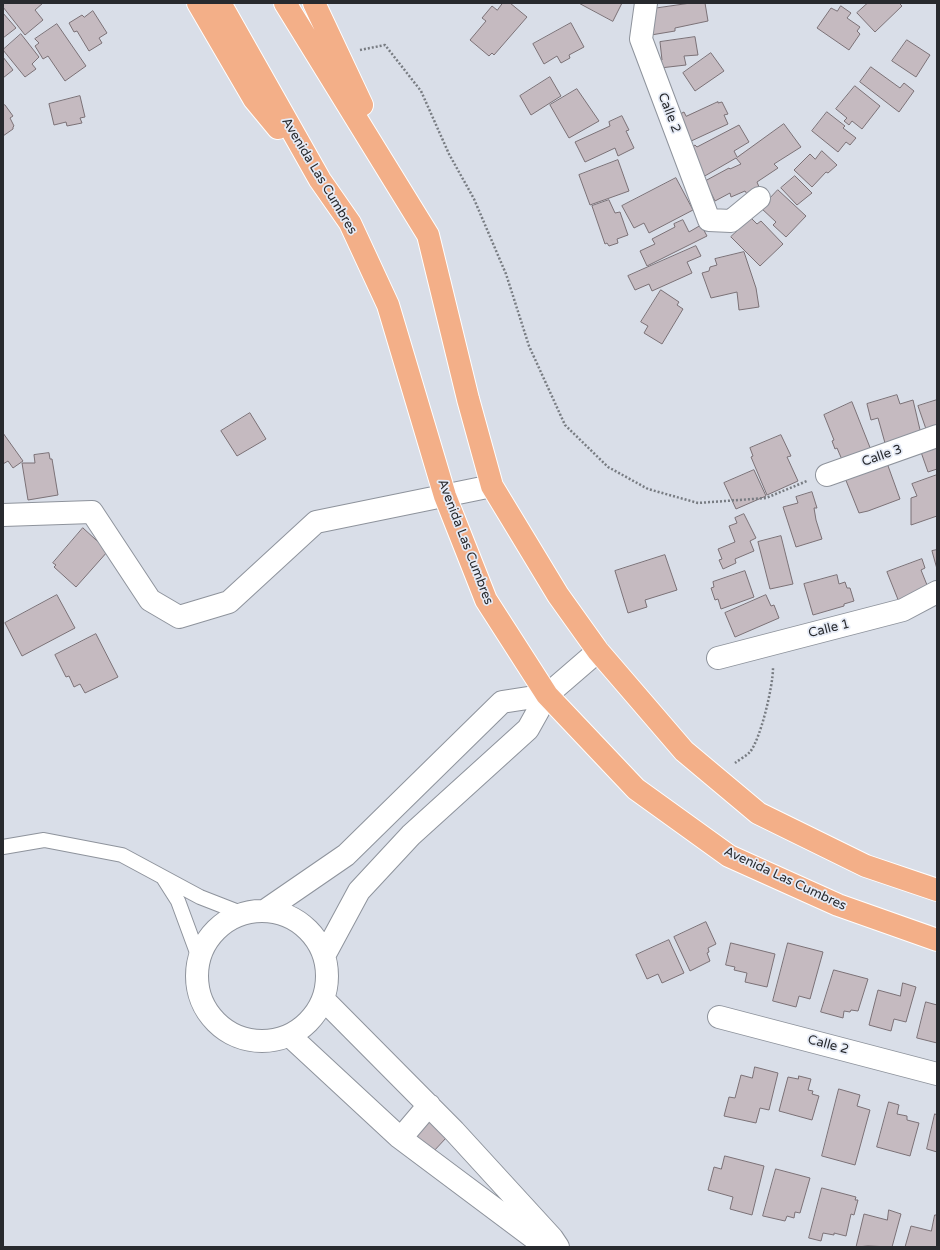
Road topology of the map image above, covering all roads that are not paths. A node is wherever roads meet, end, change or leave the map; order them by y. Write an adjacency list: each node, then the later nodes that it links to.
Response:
1 (198, 3): 6 (highway)
2 (220, 3): 6 (highway, Avenida Las Cumbres)
3 (285, 3): 8 (highway)
4 (314, 3): 8 (highway)
5 (646, 3): 7 (street, Calle 2)
6 (320, 180): 12 (highway, Avenida Las Cumbres)
7 (759, 198)
8 (406, 200): 11 (highway)
9 (937, 436): 10 (street, Calle 3)
10 (817, 477)
11 (492, 486): 12 (street); 15 (highway)
12 (445, 496): 13 (street); 17 (highway, Avenida Las Cumbres)
13 (3, 515)
14 (937, 592): 16 (street, Calle 1)
15 (598, 650): 17 (street); 20 (highway)
16 (718, 658)
17 (546, 695): 21 (street); 23 (highway, Avenida Las Cumbres); 24 (street)
18 (3, 847): 19 (lane)
19 (164, 879): 22 (lane); 25 (lane)
20 (937, 890)
21 (266, 910): 22 (street); 24 (street)
22 (241, 913): 25 (street)
23 (937, 940)
24 (325, 954): 26 (street)
25 (198, 958): 28 (street)
26 (324, 1000): 28 (street); 30 (street)
27 (719, 1016): 29 (street, Calle 2)
28 (290, 1036): 31 (street)
29 (937, 1074)
30 (429, 1105): 31 (street); 33 (street)
31 (401, 1138): 32 (street)
32 (546, 1247)
33 (558, 1247)

